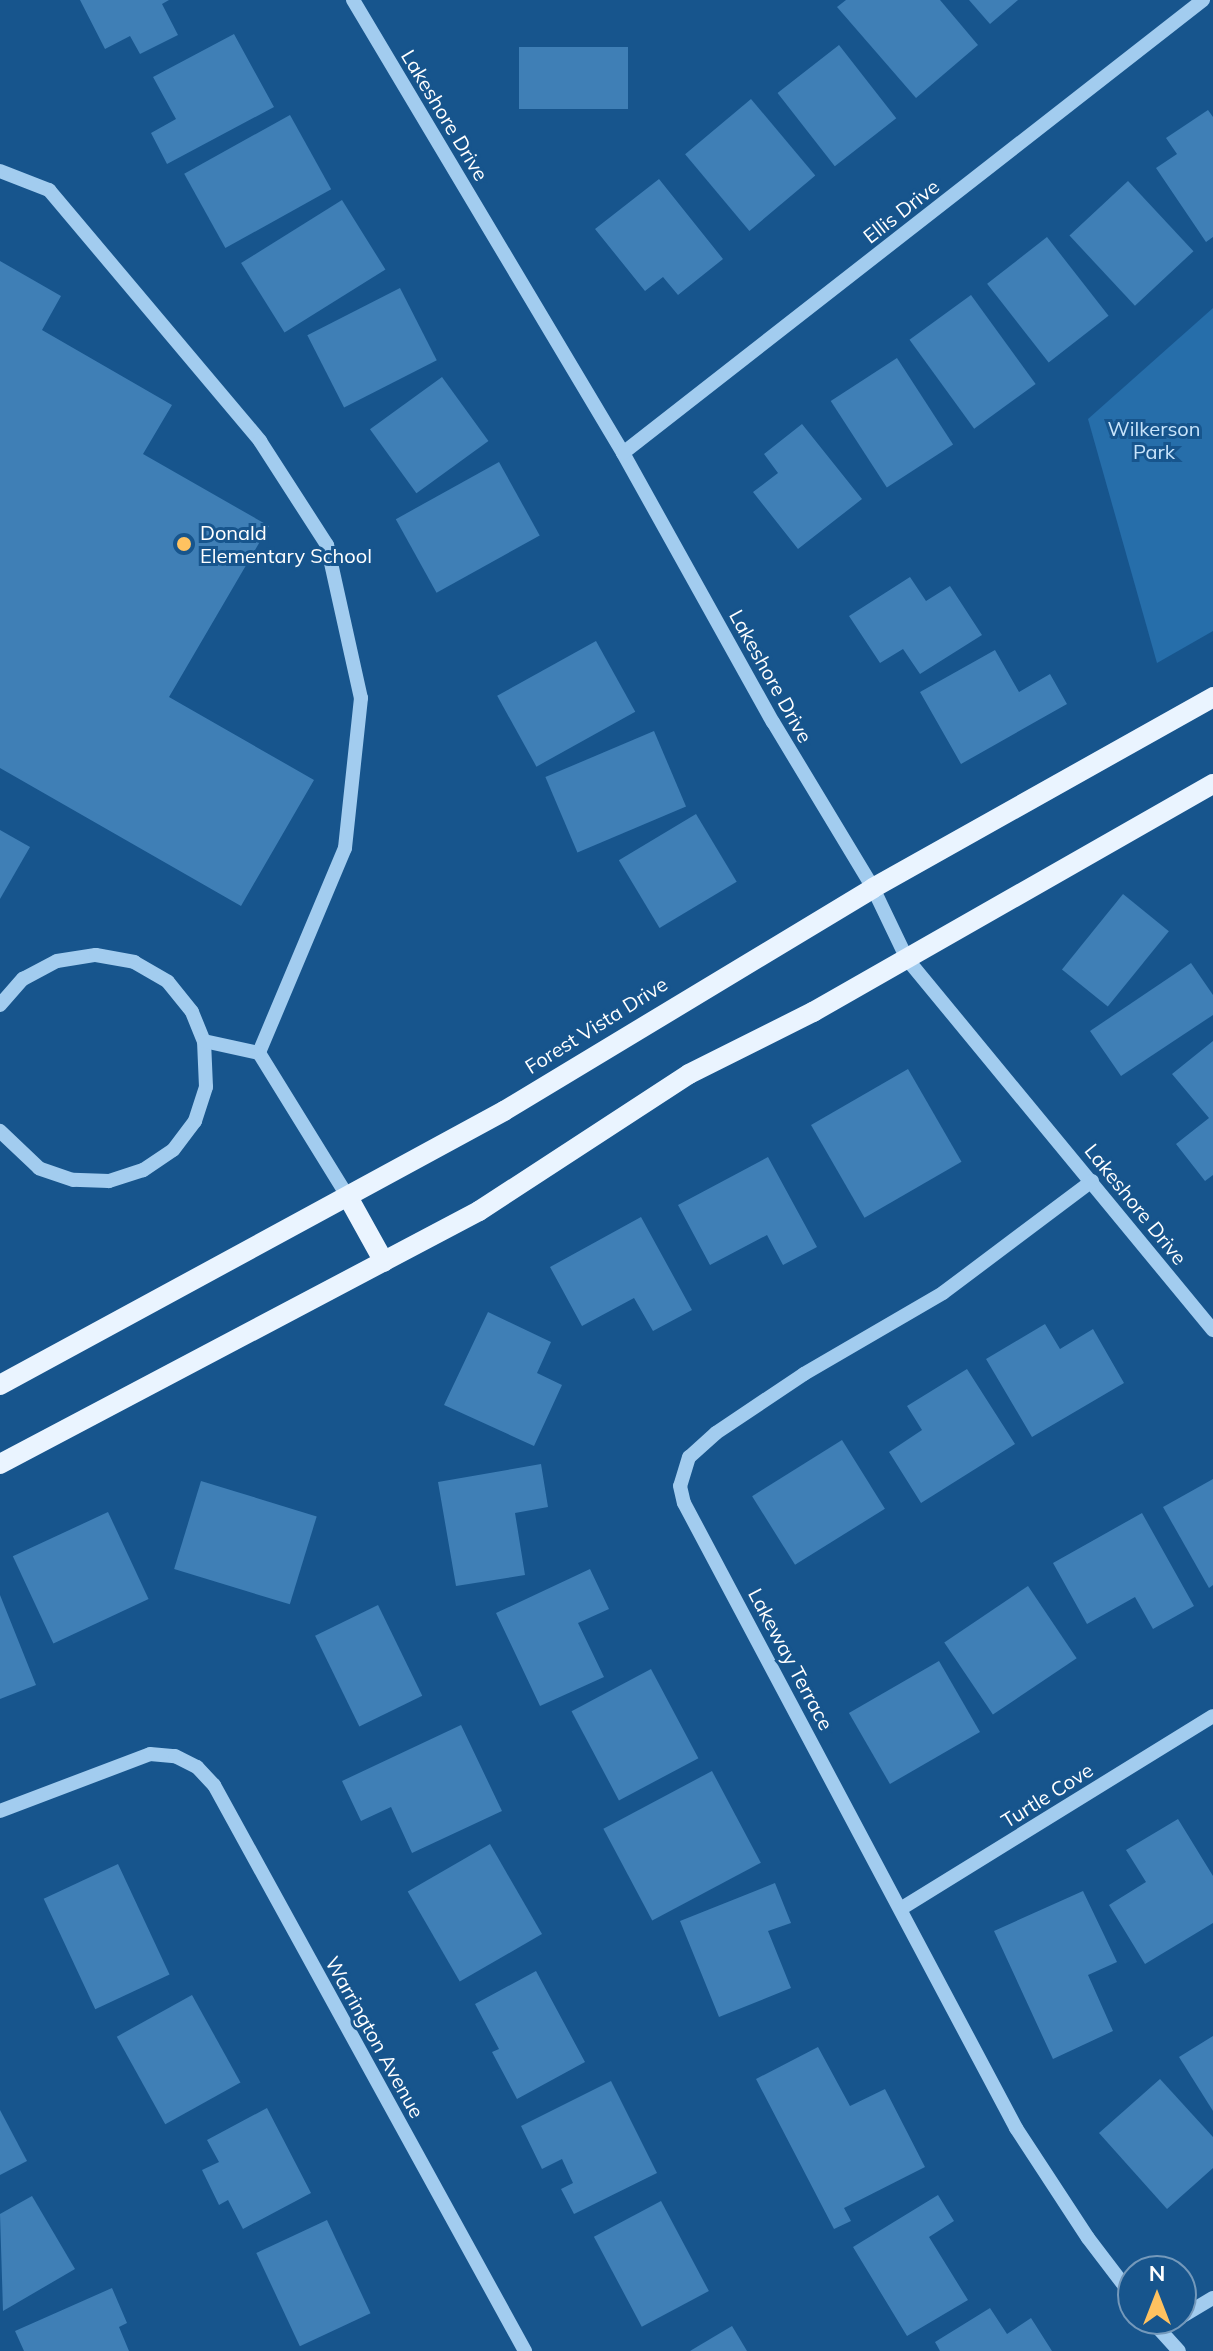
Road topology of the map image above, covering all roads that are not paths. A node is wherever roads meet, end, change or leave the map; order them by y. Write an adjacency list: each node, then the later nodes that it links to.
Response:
1 (353, 0): 4 (street, Lakeshore Drive)
2 (1203, 0): 4 (street, Ellis Drive)
3 (0, 171): 11 (street)
4 (623, 453): 7 (street, Lakeshore Drive)
5 (1213, 697): 7 (main road, Forest Vista Drive)
6 (1213, 784): 8 (main road)
7 (873, 888): 8 (street, Lakeshore Drive); 14 (main road, Forest Vista Drive)
8 (907, 959): 13 (street, Lakeshore Drive); 15 (main road)
9 (0, 1005): 10 (street)
10 (204, 1041): 11 (street); 12 (street)
11 (259, 1053): 14 (street)
12 (0, 1131)
13 (1092, 1181): 16 (street, Lakeshore Drive); 21 (street, Lakeway Terrace)
14 (348, 1197): 15 (main road); 17 (main road, Forest Vista Drive)
15 (384, 1262): 18 (main road)
16 (1213, 1330)
17 (0, 1385)
18 (0, 1464)
19 (1213, 1716): 21 (street, Turtle Cove)
20 (0, 1811): 24 (street, Warrington Avenue)
21 (902, 1908): 22 (street, Lakeway Terrace)
22 (1117, 2276)
23 (1164, 2335): 25 (street)
24 (525, 2351)
25 (1179, 2351)

